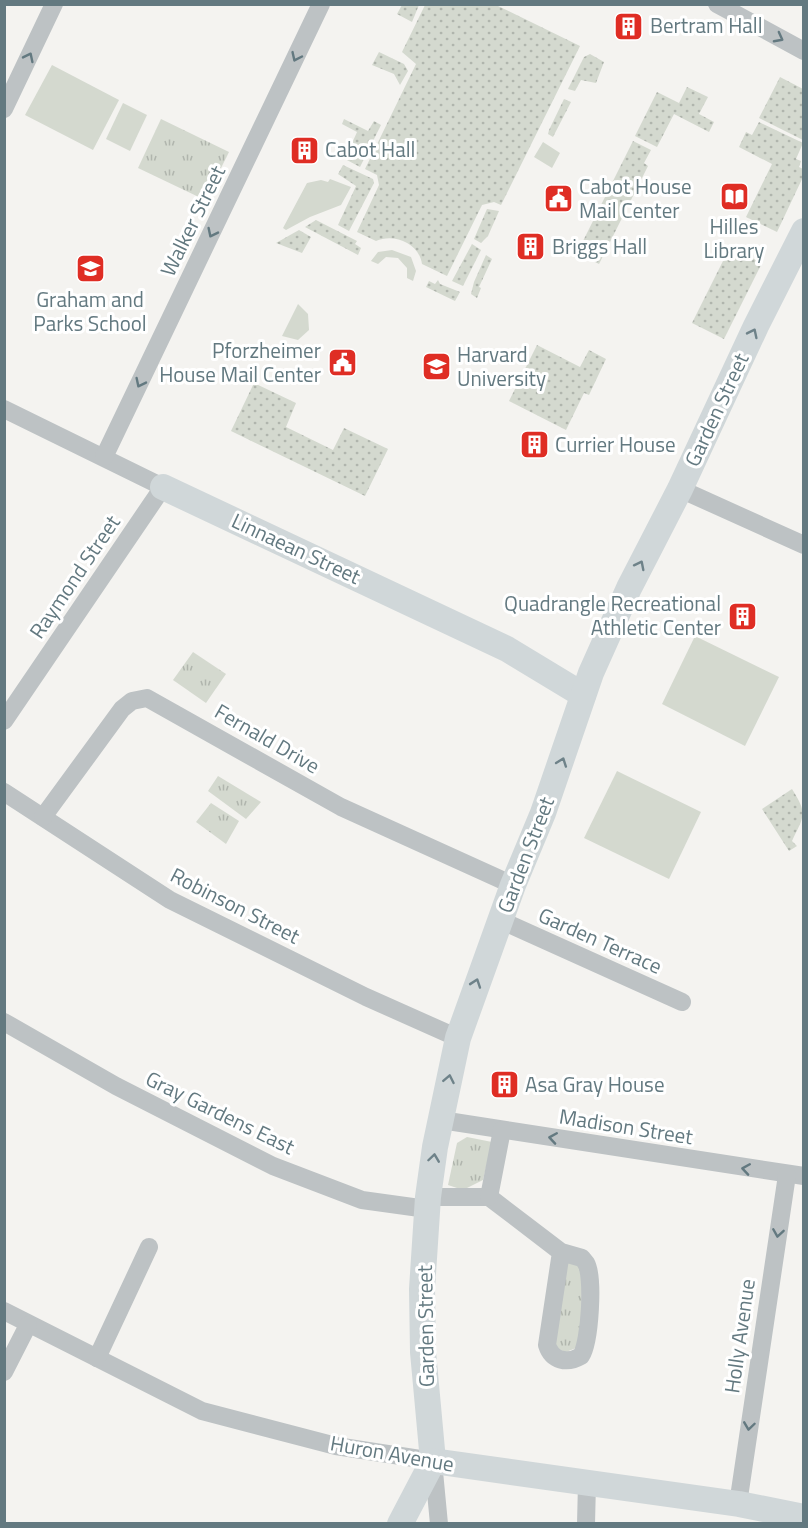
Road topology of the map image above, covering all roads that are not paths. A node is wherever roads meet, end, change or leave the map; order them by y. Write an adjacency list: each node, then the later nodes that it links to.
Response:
1 (54, 4): 5 (street, one-way to 1)
2 (321, 4): 8 (street, Walker Street, one-way to 8)
3 (717, 4): 4 (street, one-way to 4)
4 (804, 51)
5 (4, 109)
6 (804, 231): 10 (street, Garden Street, one-way to 6)
7 (4, 409): 8 (street, Linnaean Street)
8 (104, 457): 9 (street, Linnaean Street)
9 (163, 487): 12 (street, Linnaean Street); 13 (street, Raymond Street)
10 (680, 489): 11 (street); 12 (street, Garden Street, one-way to 10)
11 (804, 545)
12 (583, 695): 16 (street, Garden Street, one-way to 12)
13 (4, 721)
14 (4, 792): 15 (street, Robinson Street)
15 (44, 817): 16 (street, Fernald Drive); 20 (street, Robinson Street)
16 (513, 885): 17 (street, Garden Street)
17 (500, 920): 18 (street, Garden Terrace); 20 (street, Garden Street, one-way to 17)
18 (682, 1002)
19 (5, 1024): 25 (street, Gray Gardens East)
20 (458, 1038): 21 (street, Garden Street, one-way to 20)
21 (441, 1120): 22 (street, Madison Street); 25 (street, Garden Street, one-way to 21)
22 (501, 1130): 23 (street, Madison Street, one-way to 22); 24 (street)
23 (795, 1176): 34 (street, Holly Avenue, one-way to 34)
24 (489, 1197): 25 (street, Gray Gardens East); 27 (street)
25 (428, 1203): 32 (street, Garden Street)
26 (149, 1247): 30 (street)
27 (561, 1252): 27 (street)
28 (4, 1311): 29 (street, Huron Avenue)
29 (28, 1325): 30 (street, Huron Avenue); 31 (street)
30 (97, 1358): 32 (street, Huron Avenue)
31 (4, 1372)
32 (433, 1461): 33 (street, Huron Avenue); 36 (street); 37 (street, Garden Street)
33 (587, 1484): 34 (street, Huron Avenue); 38 (street)
34 (738, 1504): 35 (street, Huron Avenue)
35 (799, 1519)
36 (400, 1524)
37 (439, 1524)
38 (586, 1524)

